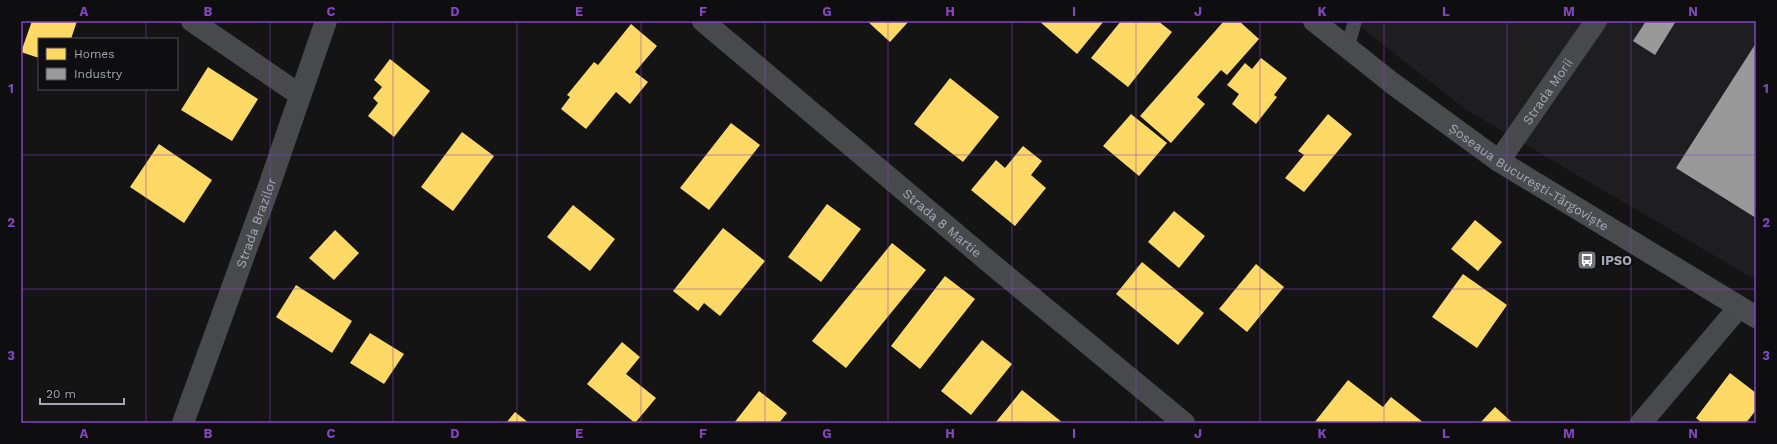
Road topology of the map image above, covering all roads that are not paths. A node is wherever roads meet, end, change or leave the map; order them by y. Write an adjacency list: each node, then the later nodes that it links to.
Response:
1 (192, 21): 8 (street)
2 (326, 21): 8 (street, Strada Brazilor)
3 (703, 21): 12 (street, Strada 8 Martie)
4 (1314, 21): 7 (main road, Șoseaua București-Târgoviște)
5 (1355, 21): 7 (lane)
6 (1596, 21): 9 (street, Strada Morii)
7 (1347, 49): 9 (main road, Șoseaua București-Târgoviște)
8 (300, 95): 11 (street, Strada Brazilor)
9 (1499, 161): 10 (main road, Șoseaua București-Târgoviște)
10 (1748, 312): 13 (street)
11 (183, 423)
12 (1184, 423)
13 (1641, 423)

